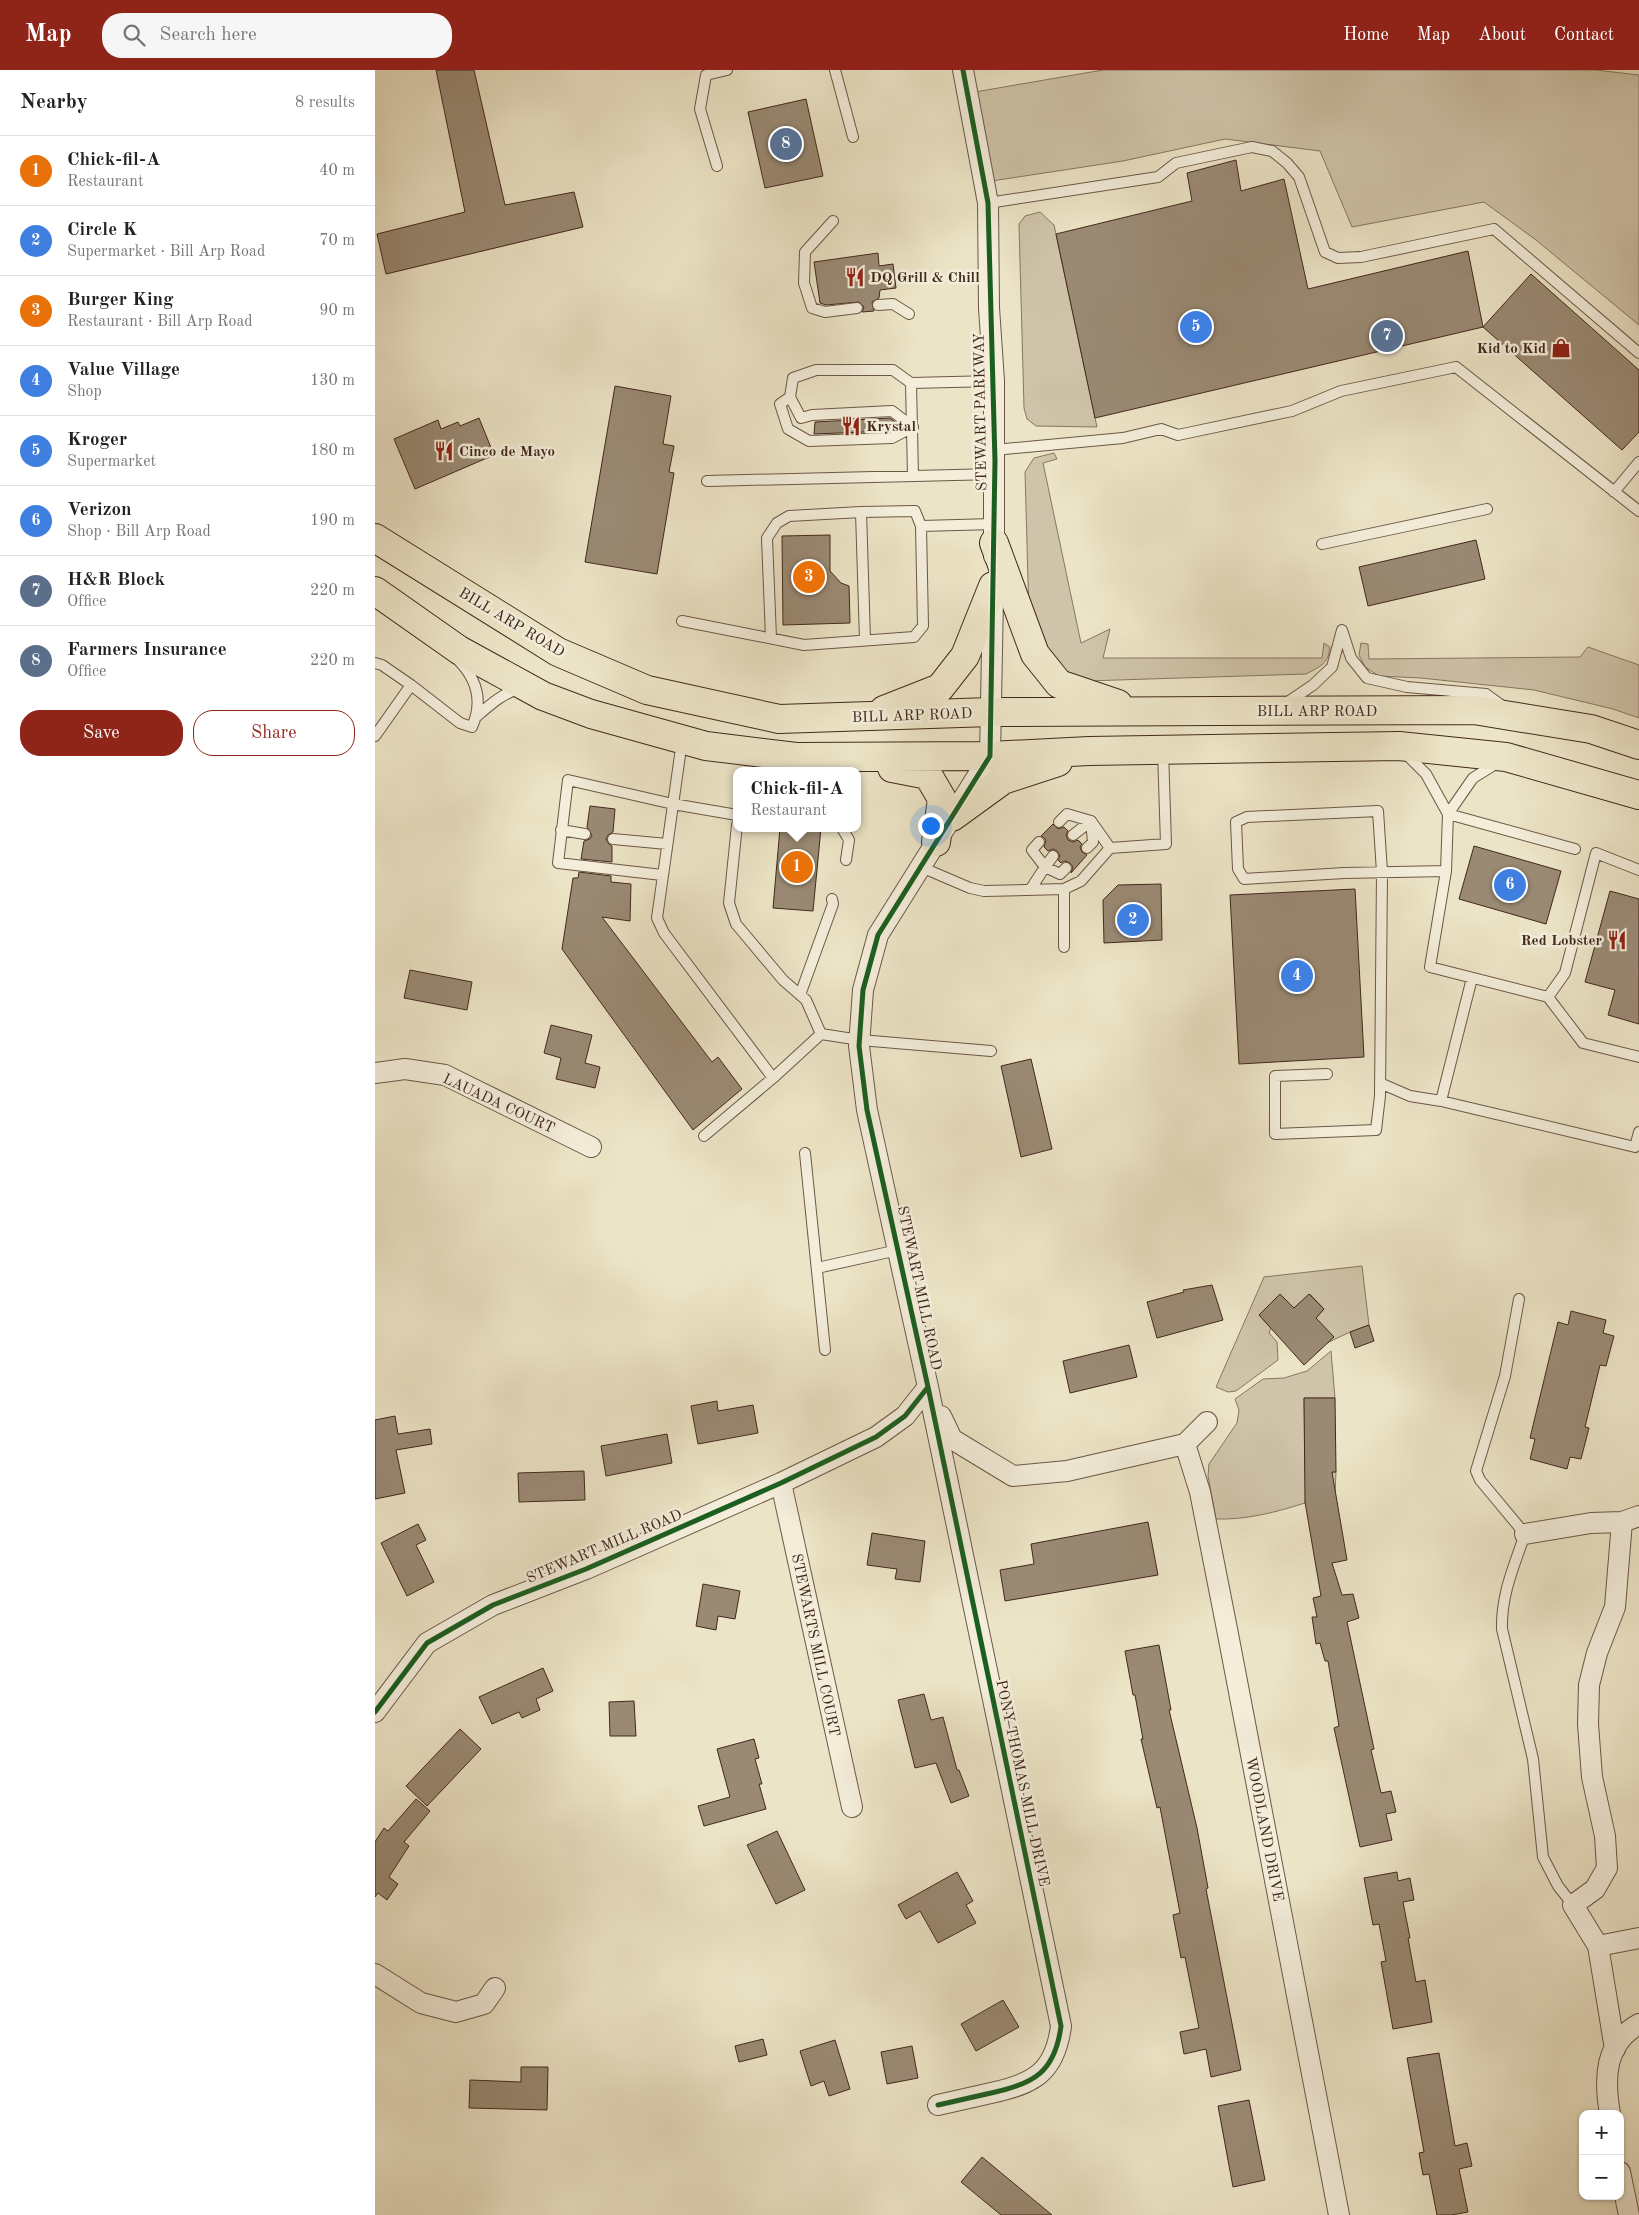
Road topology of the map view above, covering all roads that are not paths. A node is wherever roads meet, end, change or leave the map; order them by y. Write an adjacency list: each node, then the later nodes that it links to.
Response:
1 (727, 70): 5 (lane)
2 (835, 70): 4 (lane)
3 (963, 70): 6 (street, STEWART PARKWAY)
4 (853, 137)
5 (717, 166)
6 (988, 203): 11 (lane); 12 (street, STEWART PARKWAY)
7 (833, 221): 9 (lane)
8 (878, 305): 10 (lane)
9 (857, 308)
10 (909, 314)
11 (1639, 353)
12 (994, 381): 13 (lane); 16 (street, STEWART PARKWAY)
13 (911, 382): 14 (lane); 15 (lane)
14 (790, 397): 15 (lane); 15 (lane)
15 (913, 427): 19 (lane)
16 (994, 450): 18 (street, STEWART PARKWAY); 21 (lane)
17 (1639, 462): 21 (lane)
18 (995, 474): 19 (lane); 26 (street, STEWART PARKWAY)
19 (913, 476): 20 (lane)
20 (707, 480)
21 (1614, 492): 24 (lane)
22 (1487, 509): 28 (lane)
23 (861, 512): 25 (lane); 32 (lane); 33 (lane)
24 (1639, 512)
25 (921, 526): 26 (lane); 33 (lane)
26 (994, 533): 29 (street, STEWART PARKWAY); 37 (main road)
27 (375, 538): 40 (main road, BILL ARP ROAD)
28 (1322, 544)
29 (993, 586): 39 (street, STEWART PARKWAY); 40 (main road)
30 (382, 596): 36 (main road); 41 (lane)
31 (682, 621): 32 (lane)
32 (771, 638): 33 (lane)
33 (865, 640)
34 (375, 663): 35 (lane)
35 (411, 685): 41 (lane); 43 (lane)
36 (526, 687): 41 (lane); 44 (main road)
37 (1141, 711): 38 (main road, BILL ARP ROAD); 39 (main road, BILL ARP ROAD)
38 (1275, 711): 42 (main road, BILL ARP ROAD); 42 (lane)
39 (991, 712): 40 (main road, BILL ARP ROAD); 49 (street, STEWART PARKWAY)
40 (868, 716)
41 (476, 717)
42 (1519, 718): 45 (main road, BILL ARP ROAD)
43 (375, 736)
44 (682, 740): 50 (main road); 53 (lane)
45 (1639, 745)
46 (1399, 746): 47 (main road); 51 (main road); 55 (lane)
47 (1163, 749): 48 (main road); 69 (lane)
48 (1089, 751): 49 (main road); 56 (main road)
49 (990, 756): 50 (main road); 56 (street, STEWART MILL ROAD)
50 (796, 757): 65 (main road)
51 (1506, 758): 52 (main road); 55 (lane)
52 (1639, 795)
53 (673, 804): 54 (lane); 59 (lane); 67 (lane)
54 (733, 814)
55 (1448, 814): 70 (lane); 77 (lane)
56 (952, 817): 65 (street, STEWART MILL ROAD)
57 (1091, 821): 58 (lane); 63 (lane); 68 (lane); 69 (lane)
58 (1059, 822)
59 (561, 830): 62 (lane); 79 (lane)
60 (736, 832): 85 (lane)
61 (844, 832): 72 (lane)
62 (585, 834)
63 (1073, 835)
64 (613, 839): 67 (lane)
65 (936, 842): 73 (street, STEWART MILL ROAD)
66 (1039, 842): 74 (lane)
67 (667, 844): 79 (lane)
68 (1087, 848)
69 (1110, 848): 80 (lane)
70 (1575, 849)
71 (1053, 856): 74 (lane)
72 (846, 860)
73 (921, 867): 81 (lane); 88 (street, STEWART MILL ROAD)
74 (1045, 867): 75 (lane); 81 (lane)
75 (1066, 868)
76 (1639, 870): 86 (lane)
77 (1446, 871): 78 (lane); 84 (lane)
78 (1382, 872): 78 (lane); 94 (lane)
79 (662, 875): 93 (lane)
80 (1064, 889): 81 (lane); 83 (lane)
81 (1031, 890)
82 (832, 899): 85 (lane)
83 (1064, 947)
84 (1472, 978): 86 (lane); 95 (lane)
85 (800, 995): 87 (lane)
86 (1548, 998): 90 (lane)
87 (821, 1034): 88 (lane); 93 (lane)
88 (860, 1040): 89 (lane); 100 (street, STEWART MILL ROAD)
89 (991, 1052)
90 (1639, 1058)
91 (375, 1073): 98 (street, LAUADA COURT)
92 (1327, 1074): 94 (lane)
93 (773, 1078): 97 (lane)
94 (1380, 1083): 95 (lane)
95 (1441, 1101): 96 (lane)
96 (1639, 1132)
97 (704, 1136)
98 (591, 1147)
99 (805, 1153): 101 (lane)
100 (898, 1250): 101 (lane); 104 (street, STEWART MILL ROAD)
101 (817, 1268): 103 (lane)
102 (1519, 1299): 109 (lane)
103 (825, 1350)
104 (928, 1387): 106 (street); 107 (street, STEWART MILL ROAD); 119 (street, PONY THOMAS MILL DRIVE)
105 (1207, 1422): 106 (street)
106 (1185, 1444): 122 (street, WOODLAND DRIVE)
107 (781, 1483): 110 (street, STEWART MILL ROAD); 111 (street, STEWARTS MILL COURT)
108 (1630, 1519): 109 (street); 112 (street)
109 (1525, 1534): 112 (lane)
110 (375, 1712)
111 (852, 1807)
112 (1573, 1906): 114 (street)
113 (1639, 1938): 114 (street)
114 (1598, 1946): 118 (street)
115 (375, 1974): 116 (street)
116 (495, 1988)
117 (1639, 2024): 118 (street)
118 (1615, 2049): 120 (street)
119 (938, 2104)
120 (1609, 2110)
121 (1624, 2191): 123 (street)
122 (1339, 2215)
123 (1629, 2215)

